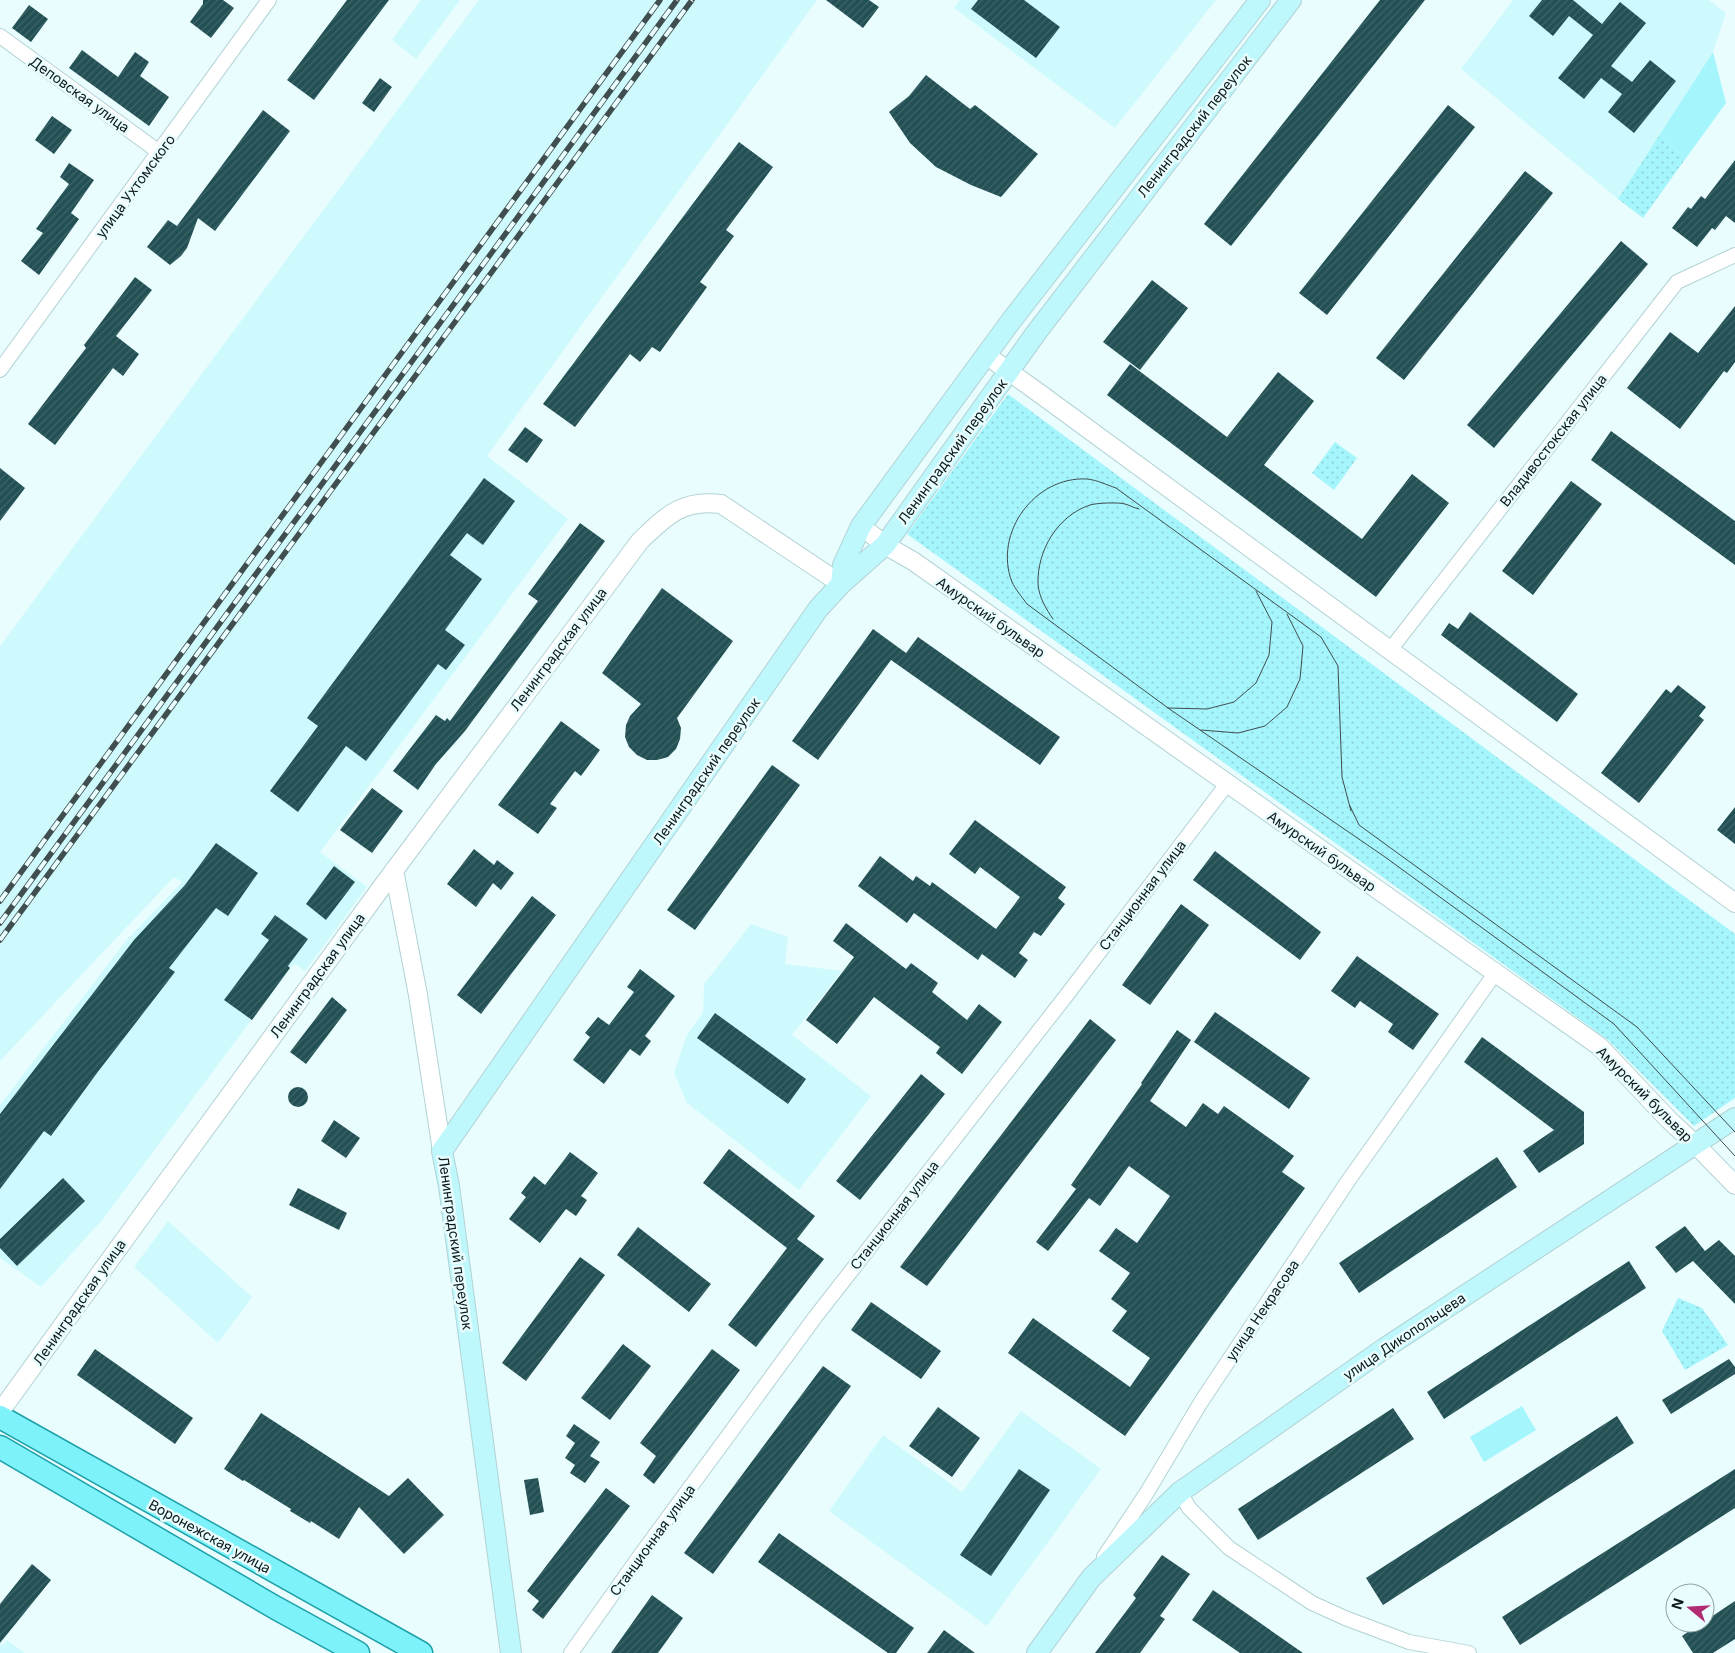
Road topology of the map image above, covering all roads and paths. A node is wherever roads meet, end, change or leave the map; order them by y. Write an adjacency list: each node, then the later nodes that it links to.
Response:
1 (270, 0): 5 (street, улица Ухтомского)
2 (1260, 0): 7 (main road, Ленинградский переулок)
3 (1291, 0): 9 (main road, Ленинградский переулок)
4 (0, 36): 5 (street, Деповская улица)
5 (159, 152): 8 (street, улица Ухтомского)
6 (1735, 255): 13 (street, Владивостокская улица)
7 (986, 355): 9 (street); 10 (main road, Ленинградский переулок)
8 (0, 370)
9 (1009, 372): 11 (main road, Ленинградский переулок); 13 (street)
10 (861, 526): 11 (street, Амурский бульвар); 12 (main road, Ленинградский переулок)
11 (885, 544): 12 (main road, Ленинградский переулок); 14 (street, Амурский бульвар)
12 (841, 584): 15 (street, Ленинградская улица); 20 (main road, Ленинградский переулок)
13 (1390, 650): 16 (street)
14 (1227, 784): 17 (street, Амурский бульвар); 30 (street, Станционная улица)
15 (394, 870): 20 (street); 22 (street, Ленинградская улица)
16 (1735, 903)
17 (1496, 972): 19 (street, Амурский бульвар); 26 (street, улица Некрасова)
18 (1735, 1118): 19 (main road, улица Дикопольцева)
19 (1695, 1144): 21 (street, Амурский бульвар); 25 (main road, улица Дикопольцева)
20 (442, 1151): 29 (main road, Ленинградский переулок)
21 (1735, 1185)
22 (0, 1412)
23 (0, 1417): 28 (main road, Воронежская улица)
24 (0, 1446): 27 (main road, Воронежская улица)
25 (1180, 1492): 26 (main road, улица Дикопольцева); 32 (street)
26 (1090, 1578): 31 (main road, улица Некрасова)
27 (358, 1653)
28 (421, 1653)
29 (511, 1653)
30 (571, 1653)
31 (1036, 1653)
32 (1469, 1653)

